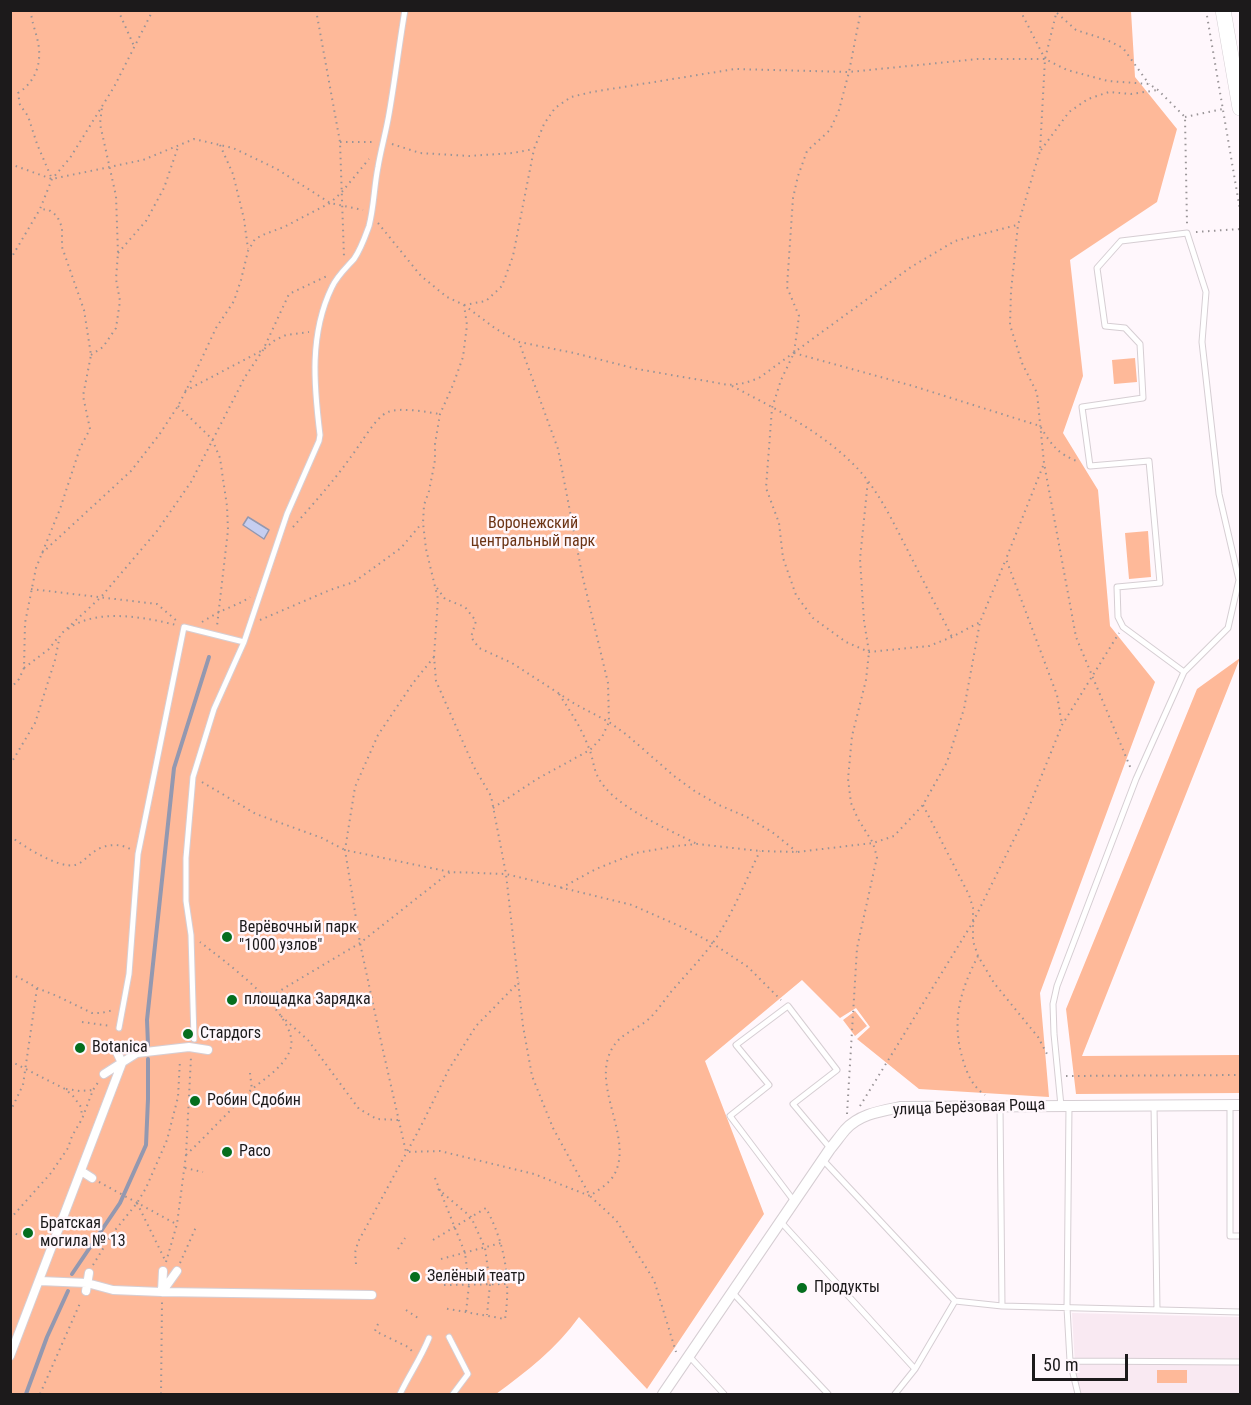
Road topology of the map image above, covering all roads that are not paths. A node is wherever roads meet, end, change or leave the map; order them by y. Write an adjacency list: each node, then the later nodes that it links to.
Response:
1 (405, 10): 4 (lane)
2 (1223, 10): 3 (main road)
3 (1240, 108)
4 (244, 642): 6 (lane); 7 (lane)
5 (1184, 672): 5 (lane); 17 (lane)
6 (119, 1028)
7 (194, 1039): 8 (street)
8 (190, 1049): 9 (street); 10 (street); 12 (street)
9 (208, 1050)
10 (180, 1052)
11 (113, 1053): 12 (street)
12 (122, 1063): 13 (street); 20 (street)
13 (104, 1074)
14 (1154, 1105): 15 (street, улица Берёзовая Роща); 17 (street, улица Берёзовая Роща); 36 (lane)
15 (1235, 1105): 24 (lane)
16 (1000, 1106): 17 (street, улица Берёзовая Роща); 18 (street, улица Берёзовая Роща); 34 (lane)
17 (1065, 1106): 35 (lane)
18 (830, 1149): 19 (street, улица Берёзовая Роща); 22 (lane)
19 (823, 1160): 22 (street, улица Берёзовая Роща); 33 (lane)
20 (81, 1171): 21 (street); 28 (street)
21 (92, 1178)
22 (794, 1201): 23 (street, улица Берёзовая Роща)
23 (780, 1221): 30 (street, улица Берёзовая Роща); 44 (lane)
24 (1240, 1236)
25 (163, 1270): 31 (street)
26 (177, 1270): 31 (street)
27 (89, 1273): 29 (street)
28 (40, 1281): 29 (street); 40 (street)
29 (86, 1287): 31 (street)
30 (733, 1293): 41 (street, улица Берёзовая Роща); 49 (lane)
31 (162, 1294): 32 (street)
32 (372, 1295)
33 (955, 1301): 34 (lane); 44 (lane)
34 (1002, 1306): 35 (lane)
35 (1067, 1308): 36 (lane); 42 (lane)
36 (1157, 1310): 37 (lane)
37 (1240, 1312)
38 (449, 1337): 46 (lane)
39 (429, 1338): 45 (lane)
40 (10, 1356)
41 (690, 1357): 47 (street, улица Берёзовая Роща); 48 (lane)
42 (1070, 1361): 43 (lane); 51 (lane)
43 (1240, 1362)
44 (915, 1369): 50 (lane)
45 (400, 1395)
46 (453, 1395)
47 (663, 1395)
48 (724, 1395)
49 (828, 1395)
50 (895, 1395)
51 (1078, 1395)

